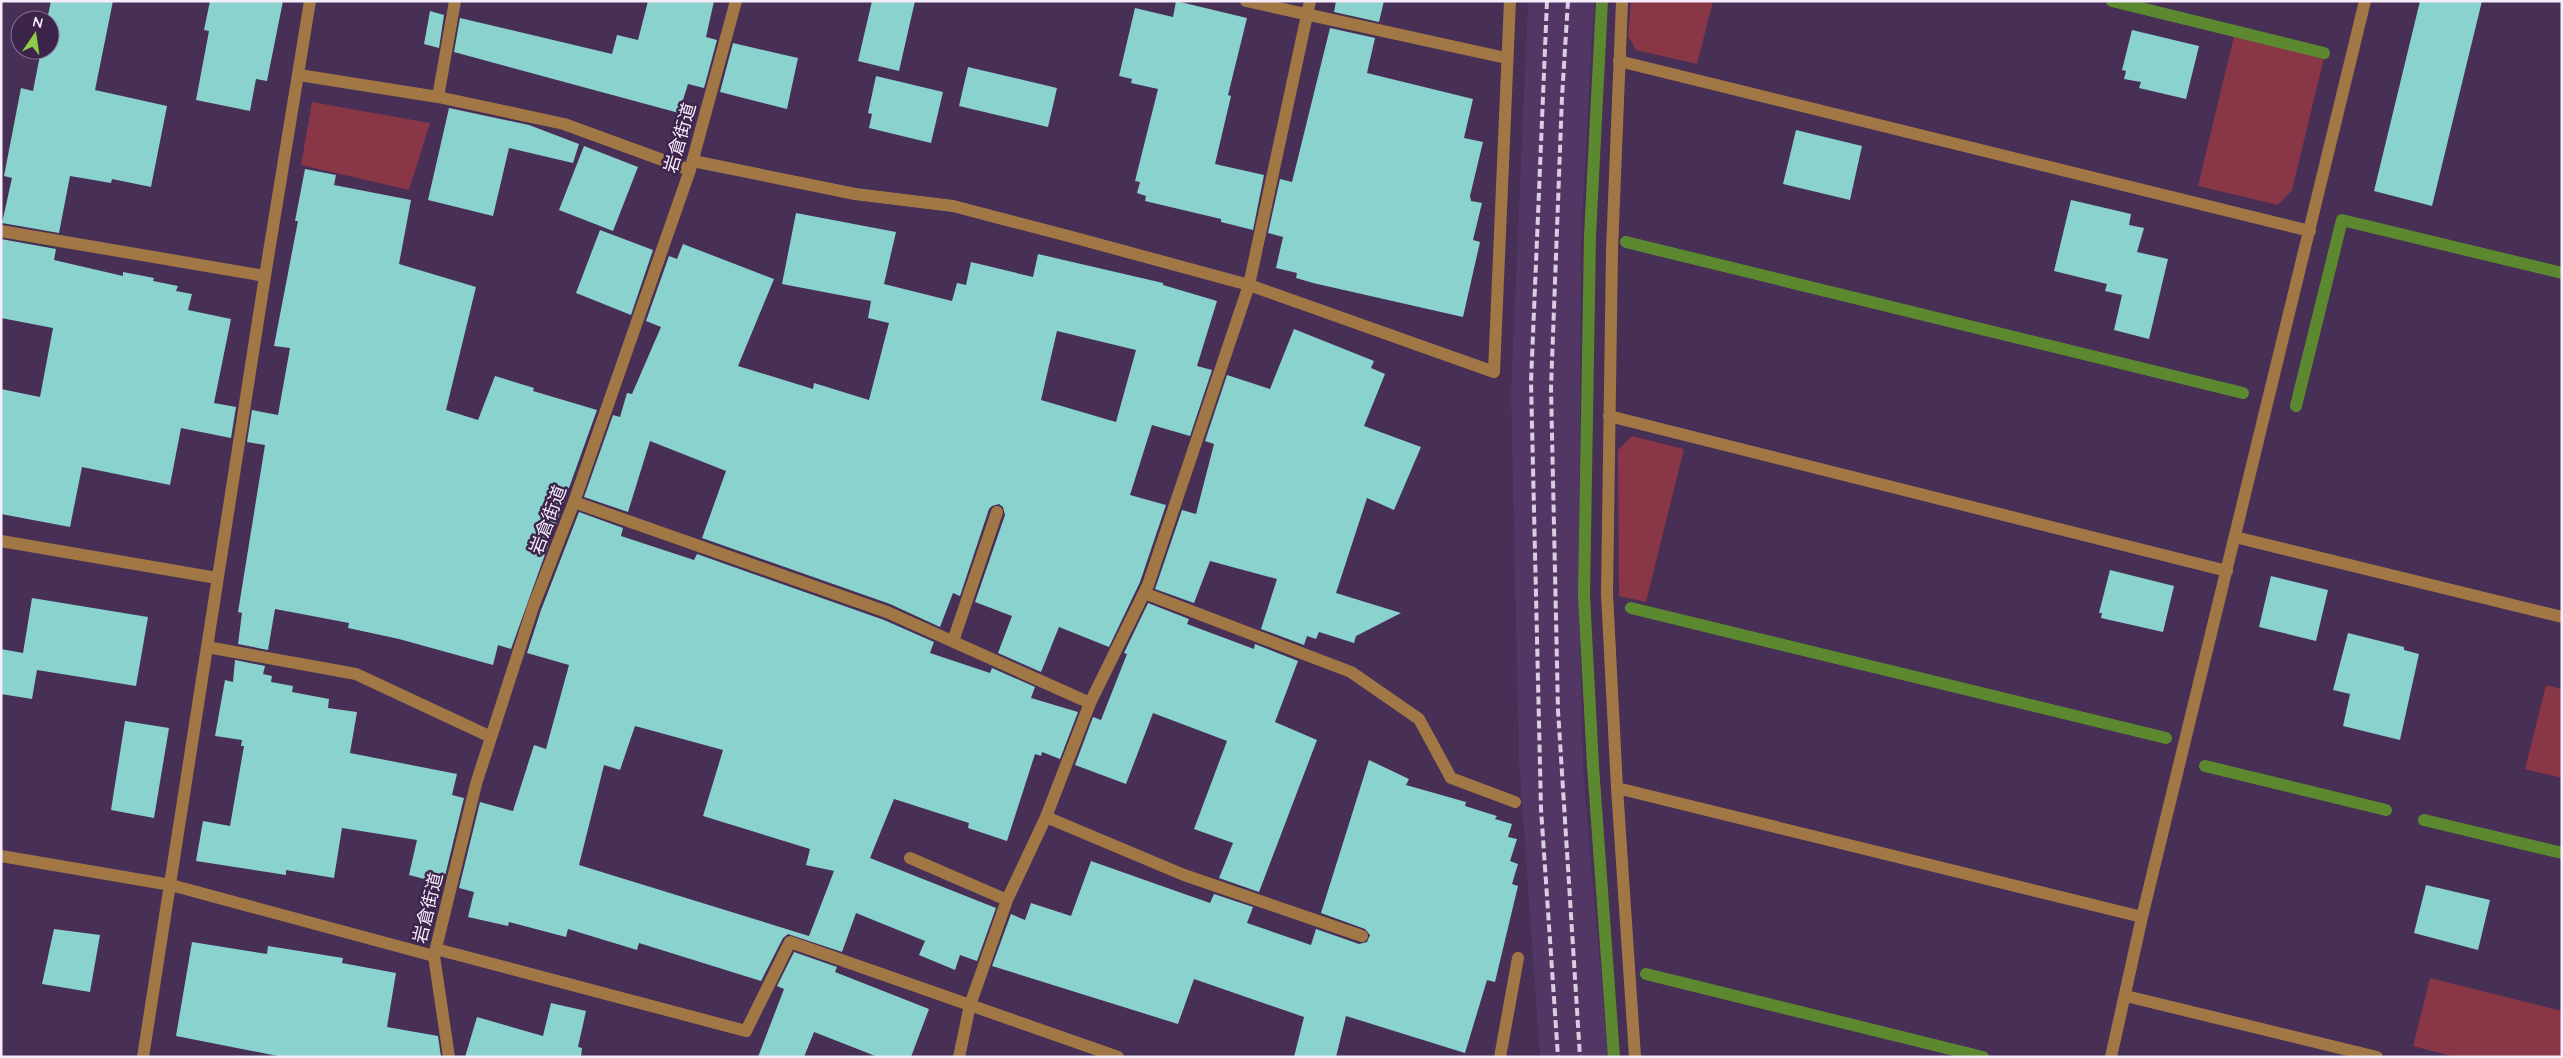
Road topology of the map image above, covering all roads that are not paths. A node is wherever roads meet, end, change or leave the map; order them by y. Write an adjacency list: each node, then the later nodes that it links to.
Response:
1 (310, 1): 12 (street)
2 (456, 1): 13 (street)
3 (736, 1): 14 (street, 岩倉街道)
4 (1246, 1): 9 (street)
5 (1310, 1): 9 (street)
6 (1510, 1): 10 (street)
7 (1622, 1): 11 (street)
8 (2365, 1): 16 (street)
9 (1307, 14): 10 (street); 18 (street)
10 (1506, 58): 18 (street)
11 (1619, 61): 16 (street); 19 (street)
12 (299, 75): 13 (street); 17 (street)
13 (438, 97): 14 (street)
14 (691, 166): 18 (street); 20 (street, 岩倉街道)
15 (1, 231): 17 (street)
16 (2310, 231): 22 (street)
17 (265, 276): 25 (street)
18 (1249, 285): 26 (street)
19 (1609, 416): 24 (street); 32 (street)
20 (574, 502): 28 (street); 31 (street, 岩倉街道)
21 (997, 512): 28 (street)
22 (2235, 537): 24 (street); 27 (street)
23 (1, 542): 25 (street)
24 (2227, 571): 39 (street)
25 (218, 578): 29 (street)
26 (1144, 593): 30 (street); 33 (street)
27 (2562, 617)
28 (953, 641): 30 (street)
29 (207, 647): 31 (street); 37 (street)
30 (1090, 703): 34 (street)
31 (491, 737): 41 (street, 岩倉街道)
32 (1617, 788): 39 (street); 50 (street)
33 (1516, 802)
34 (1046, 817): 38 (street); 40 (street)
35 (1, 856): 37 (street)
36 (910, 858): 38 (street)
37 (171, 885): 41 (street); 45 (street)
38 (1007, 900): 44 (street)
39 (2142, 917): 43 (street)
40 (1362, 936)
41 (435, 952): 44 (street); 46 (street, 岩倉街道)
42 (1518, 958): 49 (street)
43 (2126, 996): 51 (street); 52 (street)
44 (970, 1004): 47 (street); 48 (street)
45 (144, 1057)
46 (449, 1057)
47 (959, 1057)
48 (1118, 1057)
49 (1500, 1057)
50 (1635, 1057)
51 (2111, 1057)
52 (2378, 1057)

